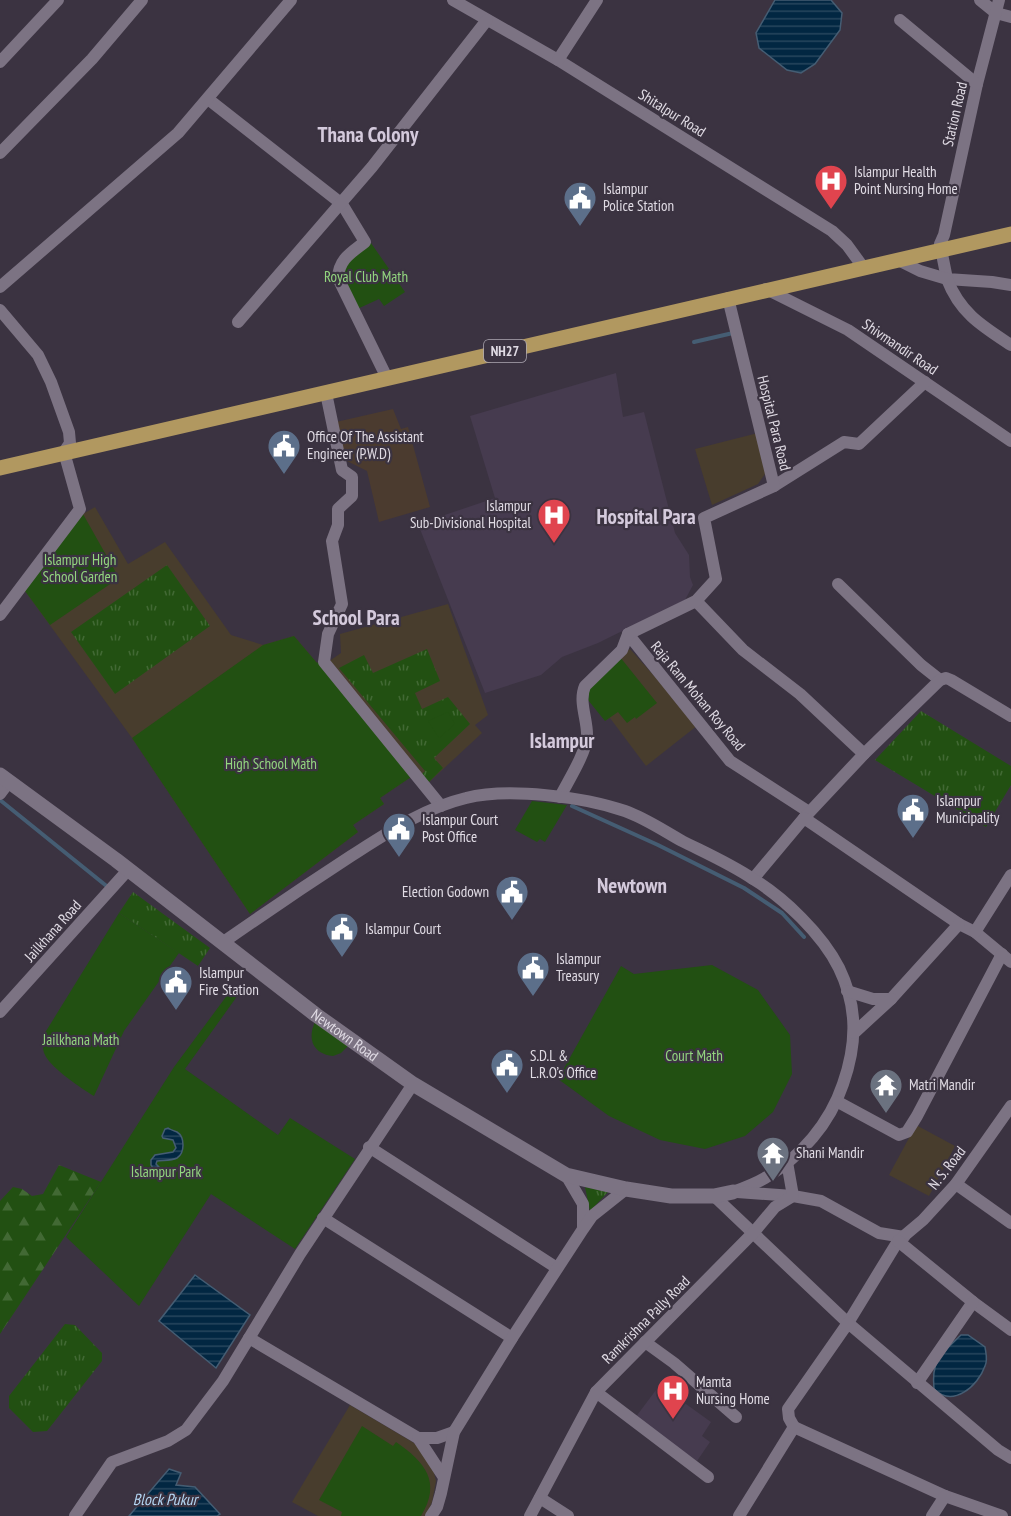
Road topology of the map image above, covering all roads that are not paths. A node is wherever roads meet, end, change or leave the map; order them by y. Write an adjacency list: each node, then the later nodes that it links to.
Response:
1 (58, 0): 13 (street)
2 (142, 0): 16 (street)
3 (291, 0): 15 (street)
4 (453, 0): 10 (street, Shitalpur Road)
5 (597, 0): 12 (street)
6 (980, 0): 8 (street)
7 (999, 0): 8 (street, Station Road)
8 (996, 13): 9 (street); 14 (street, Station Road)
9 (1011, 17)
10 (487, 20): 12 (street, Shitalpur Road); 17 (street)
11 (900, 20): 14 (street)
12 (558, 60): 21 (street, Shitalpur Road)
13 (0, 62)
14 (977, 84): 19 (street, Station Road)
15 (208, 99): 17 (street); 24 (street)
16 (0, 153)
17 (342, 204): 28 (street); 30 (street)
18 (1011, 234): 19 (main road, NH27)
19 (943, 242): 20 (main road, NH27); 22 (street)
20 (898, 260): 21 (main road, NH27); 22 (street)
21 (863, 267): 25 (main road, NH27)
22 (947, 279): 23 (street); 29 (street)
23 (1011, 285)
24 (0, 287)
25 (766, 289): 26 (main road, NH27); 31 (street, Shivmandir Road)
26 (728, 298): 30 (main road, NH27); 36 (street, Hospital Para Road)
27 (0, 310): 34 (street)
28 (238, 322)
29 (1011, 345)
30 (387, 378): 32 (main road, NH27)
31 (925, 382): 33 (street, Shivmandir Road); 36 (street)
32 (326, 393): 34 (main road, NH27); 46 (street)
33 (1011, 441)
34 (64, 452): 35 (main road, NH27); 39 (street)
35 (0, 468)
36 (774, 486): 38 (street, Hospital Para Road)
37 (838, 584): 41 (street)
38 (696, 601): 40 (street, Hospital Para Road); 43 (street)
39 (0, 615)
40 (628, 634): 45 (street); 47 (street, Raja Ram Mohan Roy Road)
41 (940, 680): 42 (street); 43 (street)
42 (1011, 716)
43 (864, 754): 47 (street)
44 (3, 784): 48 (street, Newtown Road)
45 (560, 797): 46 (street); 50 (street)
46 (441, 806): 53 (street)
47 (807, 815): 50 (street); 51 (street, Raja Ram Mohan Roy Road)
48 (128, 870): 53 (street, Newtown Road); 57 (street, Jailkhana Road)
49 (1011, 875): 52 (street)
50 (753, 879): 55 (street)
51 (959, 924): 52 (street, Raja Ram Mohan Roy Road); 56 (street)
52 (975, 932): 54 (street, Raja Ram Mohan Roy Road)
53 (222, 943): 59 (street, Newtown Road)
54 (1006, 958): 60 (street)
55 (847, 991): 56 (street); 58 (street)
56 (891, 999): 58 (street)
57 (0, 1012)
58 (854, 1034): 60 (street)
59 (412, 1084): 62 (street); 64 (street, Newtown Road)
60 (838, 1102): 63 (street)
61 (1011, 1106): 65 (street, N. S. Road)
62 (369, 1147): 70 (street); 75 (street)
63 (787, 1162): 67 (street); 69 (street)
64 (566, 1175): 66 (street, Newtown Road); 72 (street)
65 (956, 1184): 71 (street); 74 (street, N. S. Road)
66 (626, 1189): 68 (street, Newtown Road); 72 (street)
67 (733, 1192): 68 (street, Newtown Road); 69 (street)
68 (714, 1196): 73 (street)
69 (793, 1196): 73 (street, Ramkrishna Pally Road); 74 (street)
70 (323, 1218): 79 (street); 80 (street)
71 (1011, 1223)
72 (583, 1229): 75 (street)
73 (754, 1232): 77 (street); 81 (street, Ramkrishna Pally Road)
74 (901, 1239): 76 (street); 77 (street, N. S. Road)
75 (558, 1268): 80 (street)
76 (973, 1302): 78 (street); 82 (street)
77 (848, 1323): 82 (street); 85 (street, N. S. Road)
78 (1011, 1330)
79 (249, 1338): 87 (street); 93 (street)
80 (512, 1338): 86 (street)
81 (645, 1342): 83 (street, Ramkrishna Pally Road); 84 (street)
82 (917, 1383): 88 (street)
83 (596, 1392): 90 (street); 92 (street, Ramkrishna Pally Road)
84 (736, 1417)
85 (794, 1427): 91 (street); 97 (street)
86 (454, 1432): 87 (street); 89 (street)
87 (418, 1438): 89 (street)
88 (1011, 1458)
89 (443, 1476): 94 (street)
90 (708, 1477)
91 (945, 1496): 98 (street); 99 (street)
92 (540, 1498): 95 (street, Ramkrishna Pally Road); 96 (street)
93 (75, 1516)
94 (431, 1516)
95 (530, 1516)
96 (568, 1516)
97 (739, 1516)
98 (932, 1516)
99 (1002, 1516)

